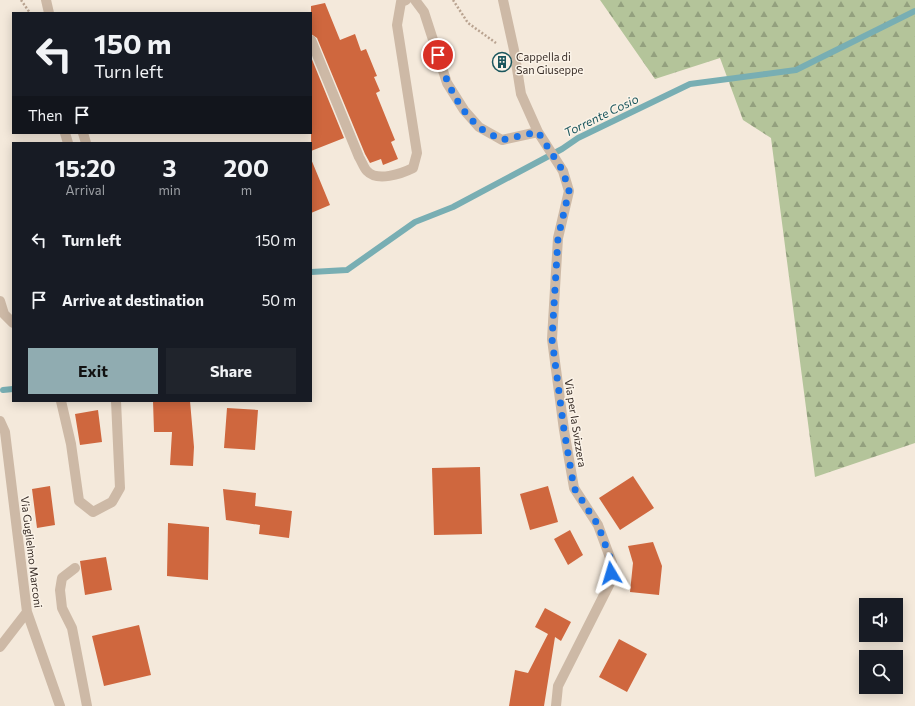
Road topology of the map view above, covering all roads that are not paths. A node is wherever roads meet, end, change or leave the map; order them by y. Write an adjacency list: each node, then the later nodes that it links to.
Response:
1 (46, 0): 5 (street)
2 (406, 0): 6 (street)
3 (415, 0): 7 (street)
4 (503, 0): 7 (street, Via per la Svizzera)
5 (49, 12)
6 (312, 42)
7 (538, 132): 18 (street, Via per la Svizzera)
8 (0, 301): 9 (street)
9 (12, 322)
10 (61, 402): 11 (street)
11 (116, 402)
12 (0, 421): 14 (street, Via Guglielmo Marconi)
13 (75, 568): 17 (street)
14 (28, 612): 15 (street); 16 (street, Via Guglielmo Marconi)
15 (0, 647)
16 (60, 706)
17 (87, 706)
18 (556, 706)

